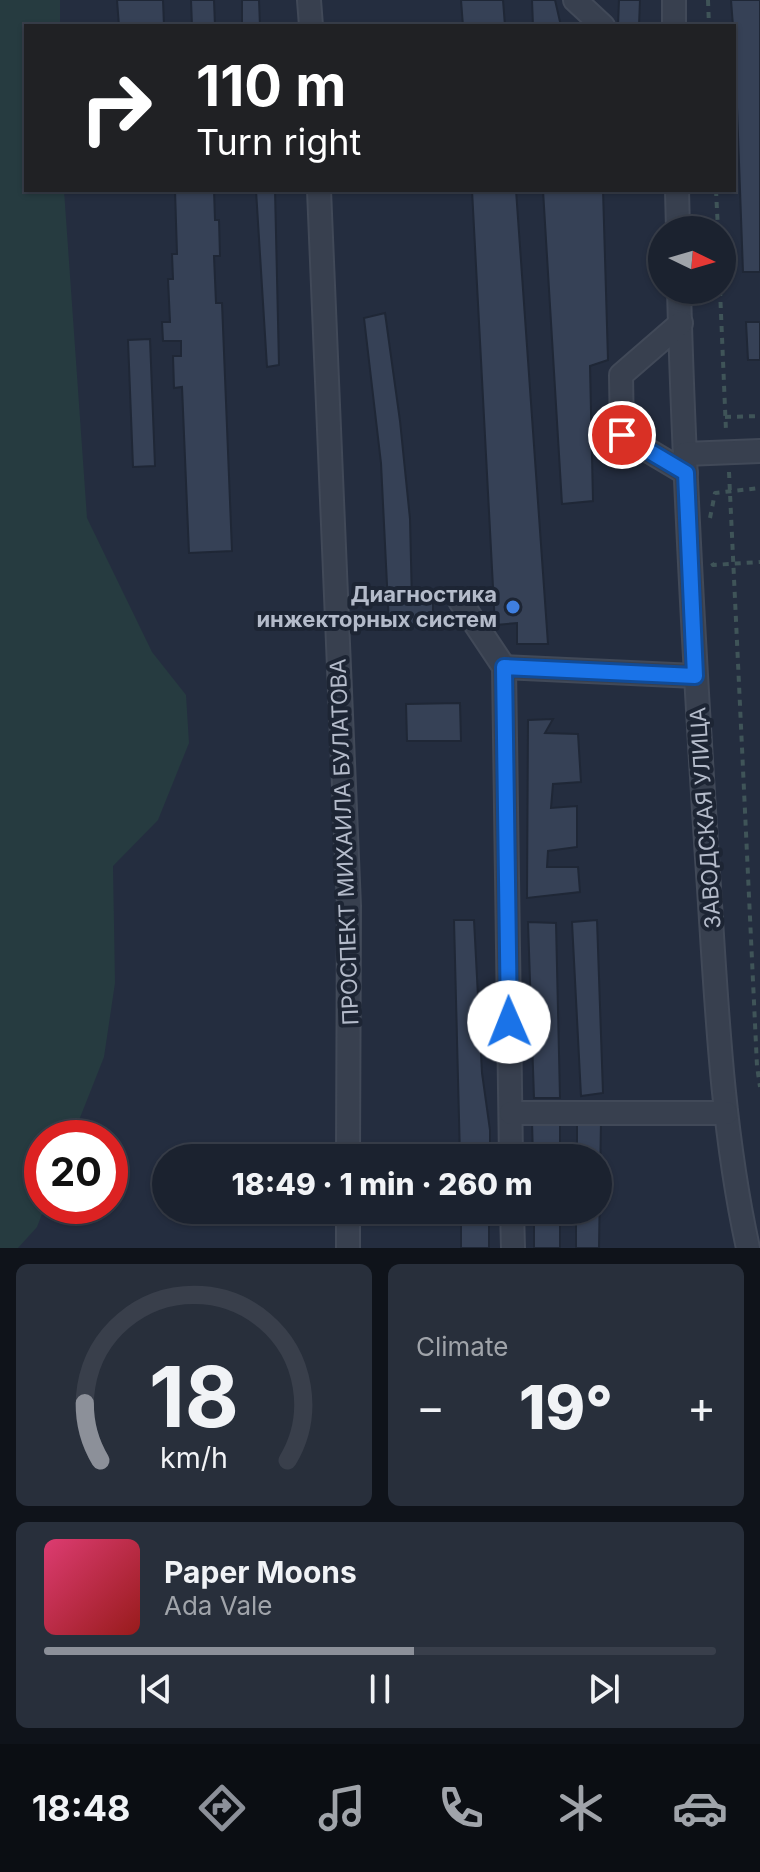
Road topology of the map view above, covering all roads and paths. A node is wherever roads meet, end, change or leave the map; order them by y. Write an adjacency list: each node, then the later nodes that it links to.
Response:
1 (309, 0): 5 (street)
2 (575, 0): 6 (street)
3 (674, 0): 7 (street)
4 (708, 0): 8 (path)
5 (311, 24)
6 (601, 24)
7 (674, 24)
8 (709, 24)
9 (319, 192): 38 (street, ПРОСПЕКТ МИХАИЛА БУЛАТОВА)
10 (677, 192): 12 (street)
11 (716, 192): 13 (path)
12 (678, 216)
13 (717, 216)
14 (680, 304): 16 (street, ЗАВОДСКАЯ УЛИЦА)
15 (721, 304): 18 (path)
16 (681, 323): 21 (street, ЗАВОДСКАЯ УЛИЦА); 21 (street)
17 (760, 416): 18 (path)
18 (725, 417): 20 (path)
19 (760, 451): 20 (street)
20 (727, 452): 21 (street); 23 (path)
21 (686, 463): 30 (street, ЗАВОДСКАЯ УЛИЦА)
22 (760, 488): 23 (path)
23 (731, 491): 24 (path); 27 (path)
24 (709, 522)
25 (712, 550): 27 (path)
26 (760, 562): 27 (path)
27 (734, 563): 31 (path)
28 (460, 601): 29 (street)
29 (504, 667): 30 (street); 36 (street)
30 (695, 676): 37 (street, ЗАВОДСКАЯ УЛИЦА)
31 (753, 971): 32 (path); 34 (path)
32 (760, 974)
33 (760, 1043): 34 (path)
34 (756, 1051): 35 (path)
35 (760, 1087)
36 (511, 1113): 37 (street); 39 (street)
37 (726, 1113): 44 (street, ЗАВОДСКАЯ УЛИЦА)
38 (348, 1144)
39 (511, 1144)
40 (348, 1224): 42 (street)
41 (512, 1224): 43 (street)
42 (348, 1248)
43 (513, 1248)
44 (748, 1248)

